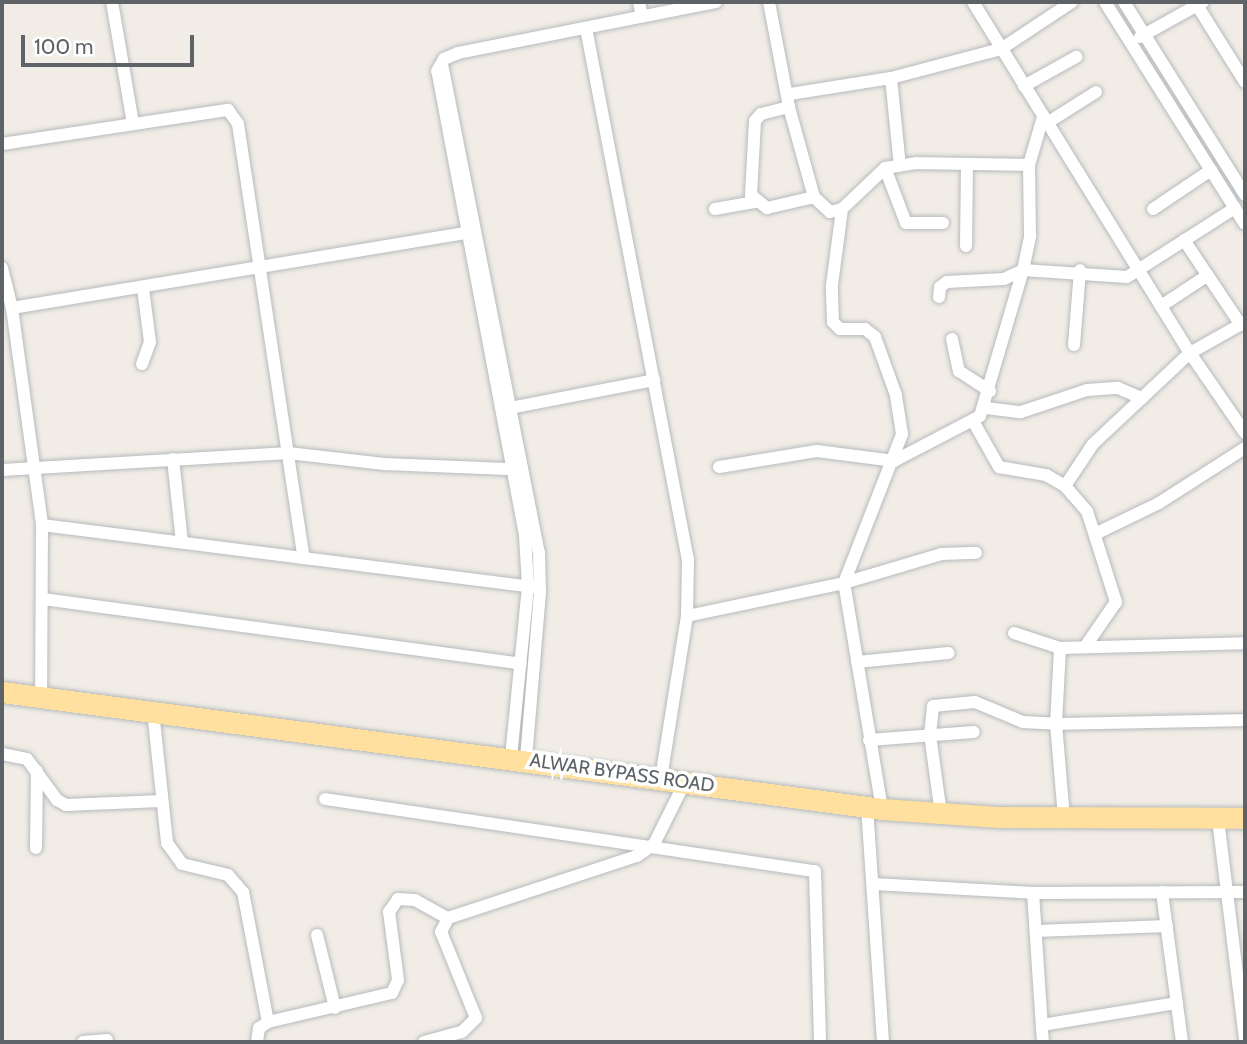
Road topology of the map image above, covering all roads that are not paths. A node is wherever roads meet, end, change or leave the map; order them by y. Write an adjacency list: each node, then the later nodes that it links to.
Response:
1 (112, 2): 22 (street)
2 (639, 2): 10 (street)
3 (716, 2): 10 (street)
4 (769, 2): 20 (street)
5 (973, 2): 14 (street)
6 (1072, 2): 14 (street)
7 (1105, 2): 13 (street)
8 (1124, 2): 12 (street)
9 (1198, 3): 12 (street); 17 (street)
10 (642, 17): 11 (street)
11 (586, 27): 38 (street); 56 (street)
12 (1144, 34): 13 (street); 29 (street)
13 (1130, 42): 28 (street)
14 (1001, 49): 16 (street); 18 (street)
15 (1076, 57): 18 (street)
16 (891, 78): 20 (street); 26 (street)
17 (1245, 82)
18 (1024, 86): 21 (street)
19 (1096, 92): 21 (street)
20 (790, 100): 30 (street); 31 (street)
21 (1045, 120): 25 (street); 45 (street)
22 (133, 123): 23 (street); 42 (street)
23 (2, 144)
24 (967, 164): 25 (street); 26 (street); 40 (street)
25 (1029, 165): 43 (street)
26 (900, 166): 27 (street)
27 (885, 168): 34 (street); 36 (street)
28 (1211, 170): 32 (street); 35 (street)
29 (1245, 195)
30 (814, 197): 31 (street); 34 (street)
31 (755, 202): 33 (street)
32 (1235, 208): 37 (street); 39 (street)
33 (715, 209)
34 (842, 209): 66 (street)
35 (1153, 209)
36 (943, 223)
37 (1245, 224)
38 (471, 232): 42 (street); 59 (street); 69 (street)
39 (1184, 240): 45 (street); 46 (street)
40 (966, 246)
41 (2, 268): 50 (street)
42 (257, 270): 47 (street); 64 (street)
43 (1023, 270): 44 (street); 48 (street); 57 (street)
44 (1080, 270): 45 (street); 53 (street)
45 (1139, 270): 49 (street)
46 (1208, 275): 49 (street); 51 (street)
47 (143, 288): 50 (street); 55 (street)
48 (939, 297)
49 (1161, 306): 54 (street)
50 (12, 308): 67 (street)
51 (1243, 323): 54 (street)
52 (952, 339): 57 (street)
53 (1074, 345)
54 (1190, 353): 58 (street); 62 (street)
55 (142, 364)
56 (654, 380): 59 (street); 80 (street)
57 (990, 391): 60 (street)
58 (1142, 398): 60 (street); 71 (street)
59 (510, 408): 78 (street)
60 (986, 408): 61 (street)
61 (973, 421): 66 (street); 71 (street)
62 (1245, 433)
63 (1245, 448): 73 (street)
64 (288, 453): 65 (street); 69 (street); 76 (street)
65 (173, 459): 67 (street); 74 (street)
66 (894, 461): 68 (street); 77 (street)
67 (34, 466): 70 (street); 72 (street)
68 (719, 467)
69 (510, 469): 78 (street)
70 (2, 470)
71 (1065, 486): 73 (street)
72 (42, 524): 74 (street); 79 (street)
73 (1095, 534): 83 (street)
74 (182, 542): 76 (street)
75 (976, 553): 77 (street)
76 (304, 558): 78 (street)
77 (845, 583): 80 (street); 86 (street)
78 (534, 587): 87 (street); 97 (street)
79 (43, 599): 87 (street); 89 (street)
80 (687, 616): 99 (street)
81 (1014, 633): 84 (street)
82 (1245, 643): 83 (street)
83 (1085, 647): 84 (street)
84 (1060, 648): 92 (street)
85 (949, 653): 86 (street)
86 (857, 663): 95 (street)
87 (521, 664): 97 (street)
88 (2, 692): 89 (highway, ALWAR BYPASS ROAD)
89 (41, 696): 90 (highway, ALWAR BYPASS ROAD)
90 (153, 711): 97 (highway, ALWAR BYPASS ROAD); 102 (street)
91 (1245, 720): 92 (street)
92 (1056, 724): 94 (street); 105 (street)
93 (974, 732): 94 (street)
94 (930, 735): 95 (street); 104 (street)
95 (869, 740): 103 (street)
96 (2, 754): 98 (street)
97 (519, 759): 99 (highway, ALWAR BYPASS ROAD)
98 (37, 770): 102 (street); 109 (street)
99 (662, 778): 100 (highway, ALWAR BYPASS ROAD)
100 (685, 782): 103 (highway, ALWAR BYPASS ROAD); 108 (street)
101 (325, 799): 108 (street)
102 (161, 801): 122 (street)
103 (875, 808): 104 (highway, ALWAR BYPASS ROAD); 110 (street)
104 (942, 814): 105 (highway, ALWAR BYPASS ROAD)
105 (1064, 818): 107 (highway, ALWAR BYPASS ROAD)
106 (1245, 818): 107 (highway, ALWAR BYPASS ROAD)
107 (1218, 819): 113 (street)
108 (654, 844): 115 (street); 130 (street)
109 (36, 848)
110 (874, 884): 111 (street); 131 (street)
111 (1033, 892): 112 (street); 117 (street)
112 (1162, 892): 113 (street); 116 (street)
113 (1224, 892): 114 (street); 120 (street)
114 (1245, 892)
115 (448, 918): 121 (street); 124 (street)
116 (1167, 926): 117 (street); 119 (street)
117 (1036, 931): 123 (street)
118 (317, 934): 121 (street)
119 (1177, 1003): 123 (street); 133 (street)
120 (1243, 1006): 125 (street)
121 (335, 1008): 122 (street)
122 (268, 1022): 128 (street)
123 (1042, 1025): 132 (street)
124 (463, 1037): 129 (street)
125 (1245, 1039)
126 (107, 1040): 127 (street)
127 (83, 1042)
128 (257, 1042)
129 (424, 1042)
130 (820, 1042)
131 (883, 1042)
132 (1043, 1042)
133 (1182, 1042)

